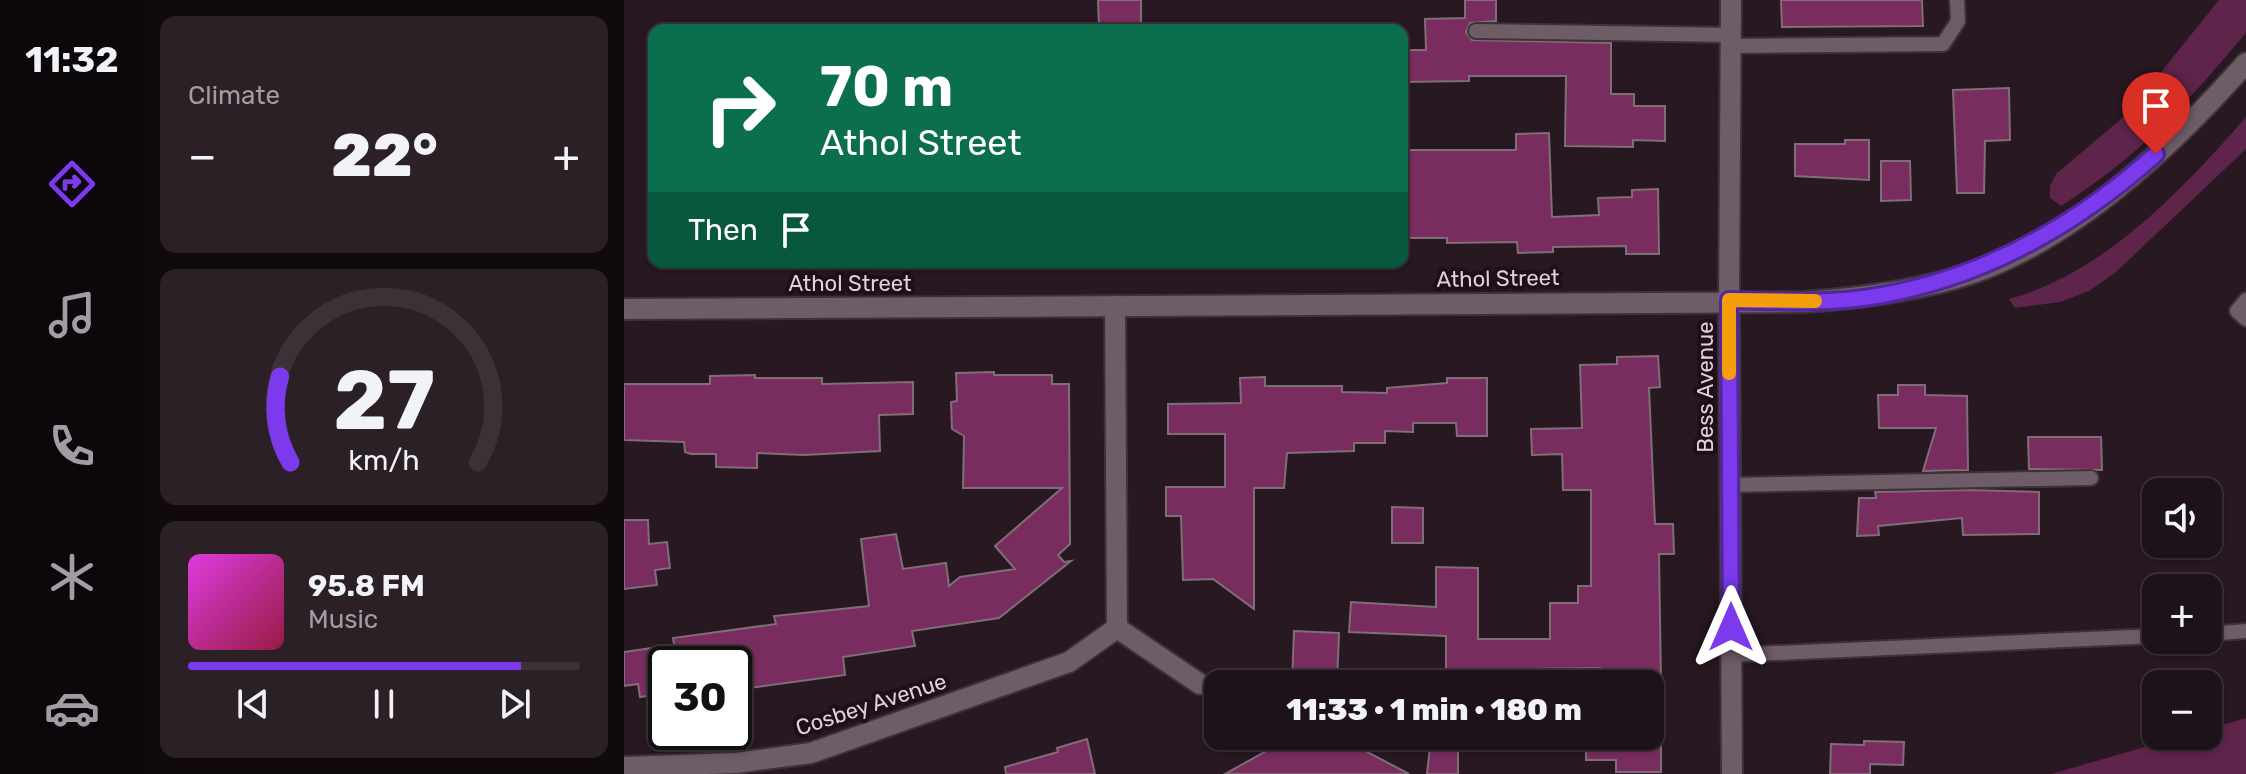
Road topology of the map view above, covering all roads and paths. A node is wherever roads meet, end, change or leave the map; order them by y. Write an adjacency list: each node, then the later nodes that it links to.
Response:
1 (1731, 0): 4 (street, Bess Avenue)
2 (1957, 0): 4 (lane)
3 (1476, 31): 4 (lane)
4 (1731, 40): 6 (street, Bess Avenue)
5 (2246, 63): 6 (street, Athol Street)
6 (1729, 300): 8 (street, Athol Street); 12 (street, Bess Avenue)
7 (2246, 300): 10 (lane)
8 (1115, 306): 9 (street, Athol Street); 13 (street)
9 (624, 309)
10 (2246, 319)
11 (2091, 478): 12 (lane)
12 (1730, 485): 17 (street, Bess Avenue)
13 (1117, 628): 18 (street); 19 (street, Cosbey Avenue)
14 (2246, 631): 15 (lane)
15 (2222, 633)
16 (2142, 637): 17 (lane)
17 (1731, 655): 20 (street, Bess Avenue)
18 (1200, 684)
19 (624, 767)
20 (1732, 774)

